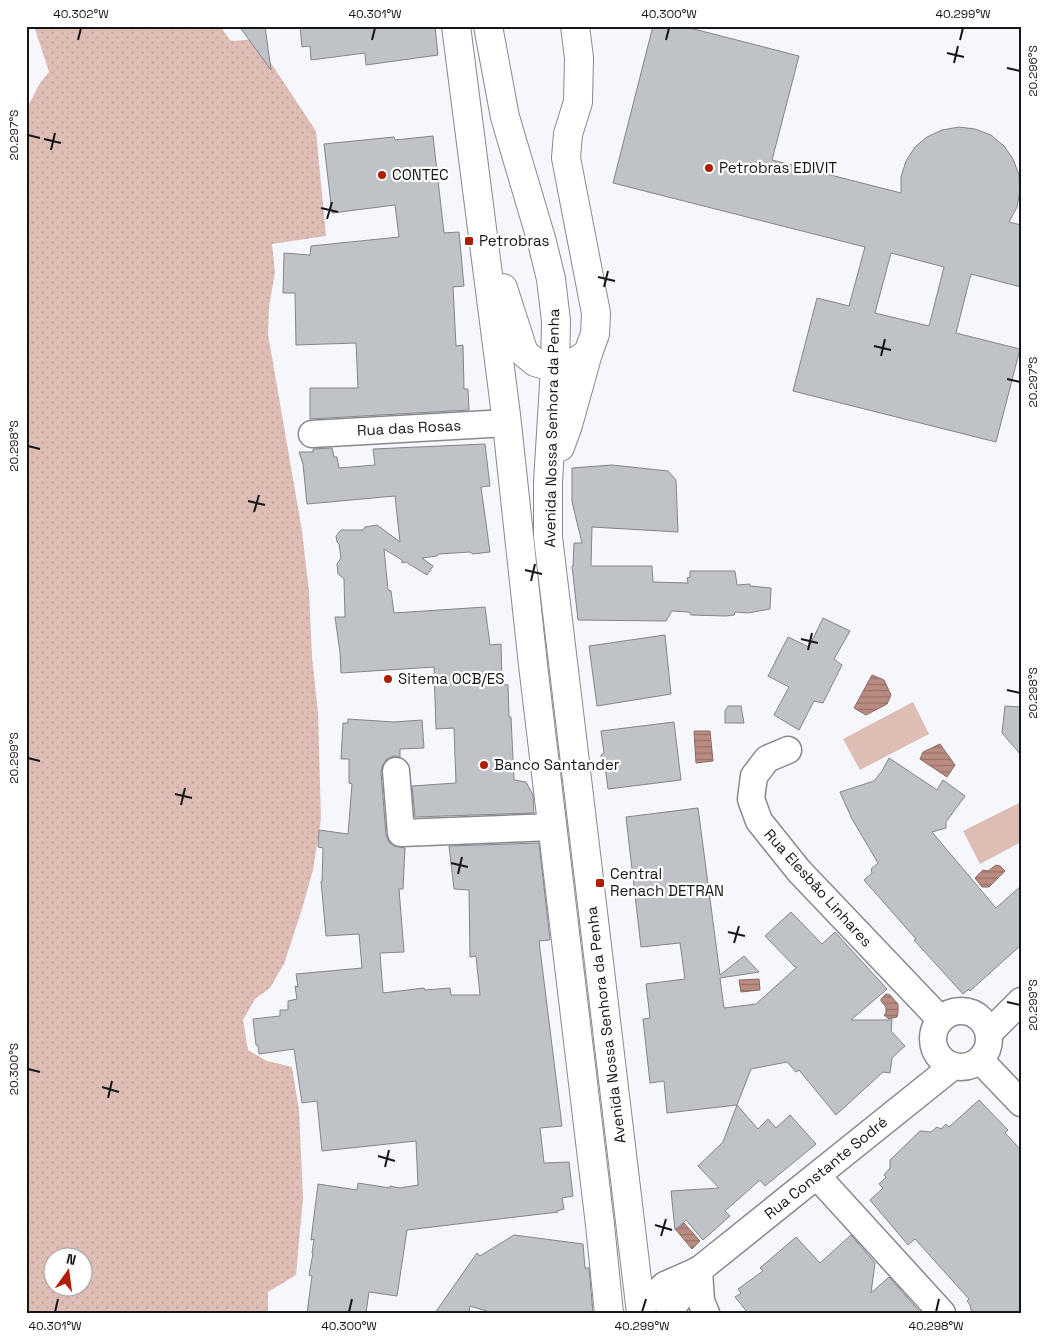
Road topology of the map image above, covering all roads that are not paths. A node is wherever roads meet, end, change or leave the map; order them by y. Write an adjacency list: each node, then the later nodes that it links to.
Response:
1 (456, 26): 4 (main road, Avenida Nossa Senhora da Penha)
2 (488, 26): 6 (main road, Avenida Nossa Senhora da Penha)
3 (575, 26): 5 (main road)
4 (482, 222): 6 (main road); 7 (main road, Avenida Nossa Senhora da Penha)
5 (588, 353): 6 (main road); 9 (main road)
6 (555, 368): 9 (main road, Avenida Nossa Senhora da Penha)
7 (507, 423): 8 (street, Rua das Rosas); 12 (main road, Avenida Nossa Senhora da Penha)
8 (312, 434)
9 (548, 482): 21 (main road, Avenida Nossa Senhora da Penha)
10 (788, 750): 14 (street, Rua Elesbão Linhares)
11 (396, 771): 12 (street)
12 (553, 827): 22 (main road, Avenida Nossa Senhora da Penha)
13 (1021, 1001): 15 (street)
14 (940, 1019): 15 (street); 17 (street)
15 (989, 1033): 16 (street)
16 (980, 1060): 17 (street); 18 (street)
17 (952, 1066): 19 (street, Rua Constante Sodré)
18 (1021, 1104)
19 (817, 1176): 20 (street, Rua Constante Sodré); 25 (street)
20 (699, 1270): 21 (street, Rua Constante Sodré); 23 (street, Rua Constante Sodré); 24 (street)
21 (638, 1311)
22 (608, 1313)
23 (669, 1313)
24 (706, 1313)
25 (942, 1313)

